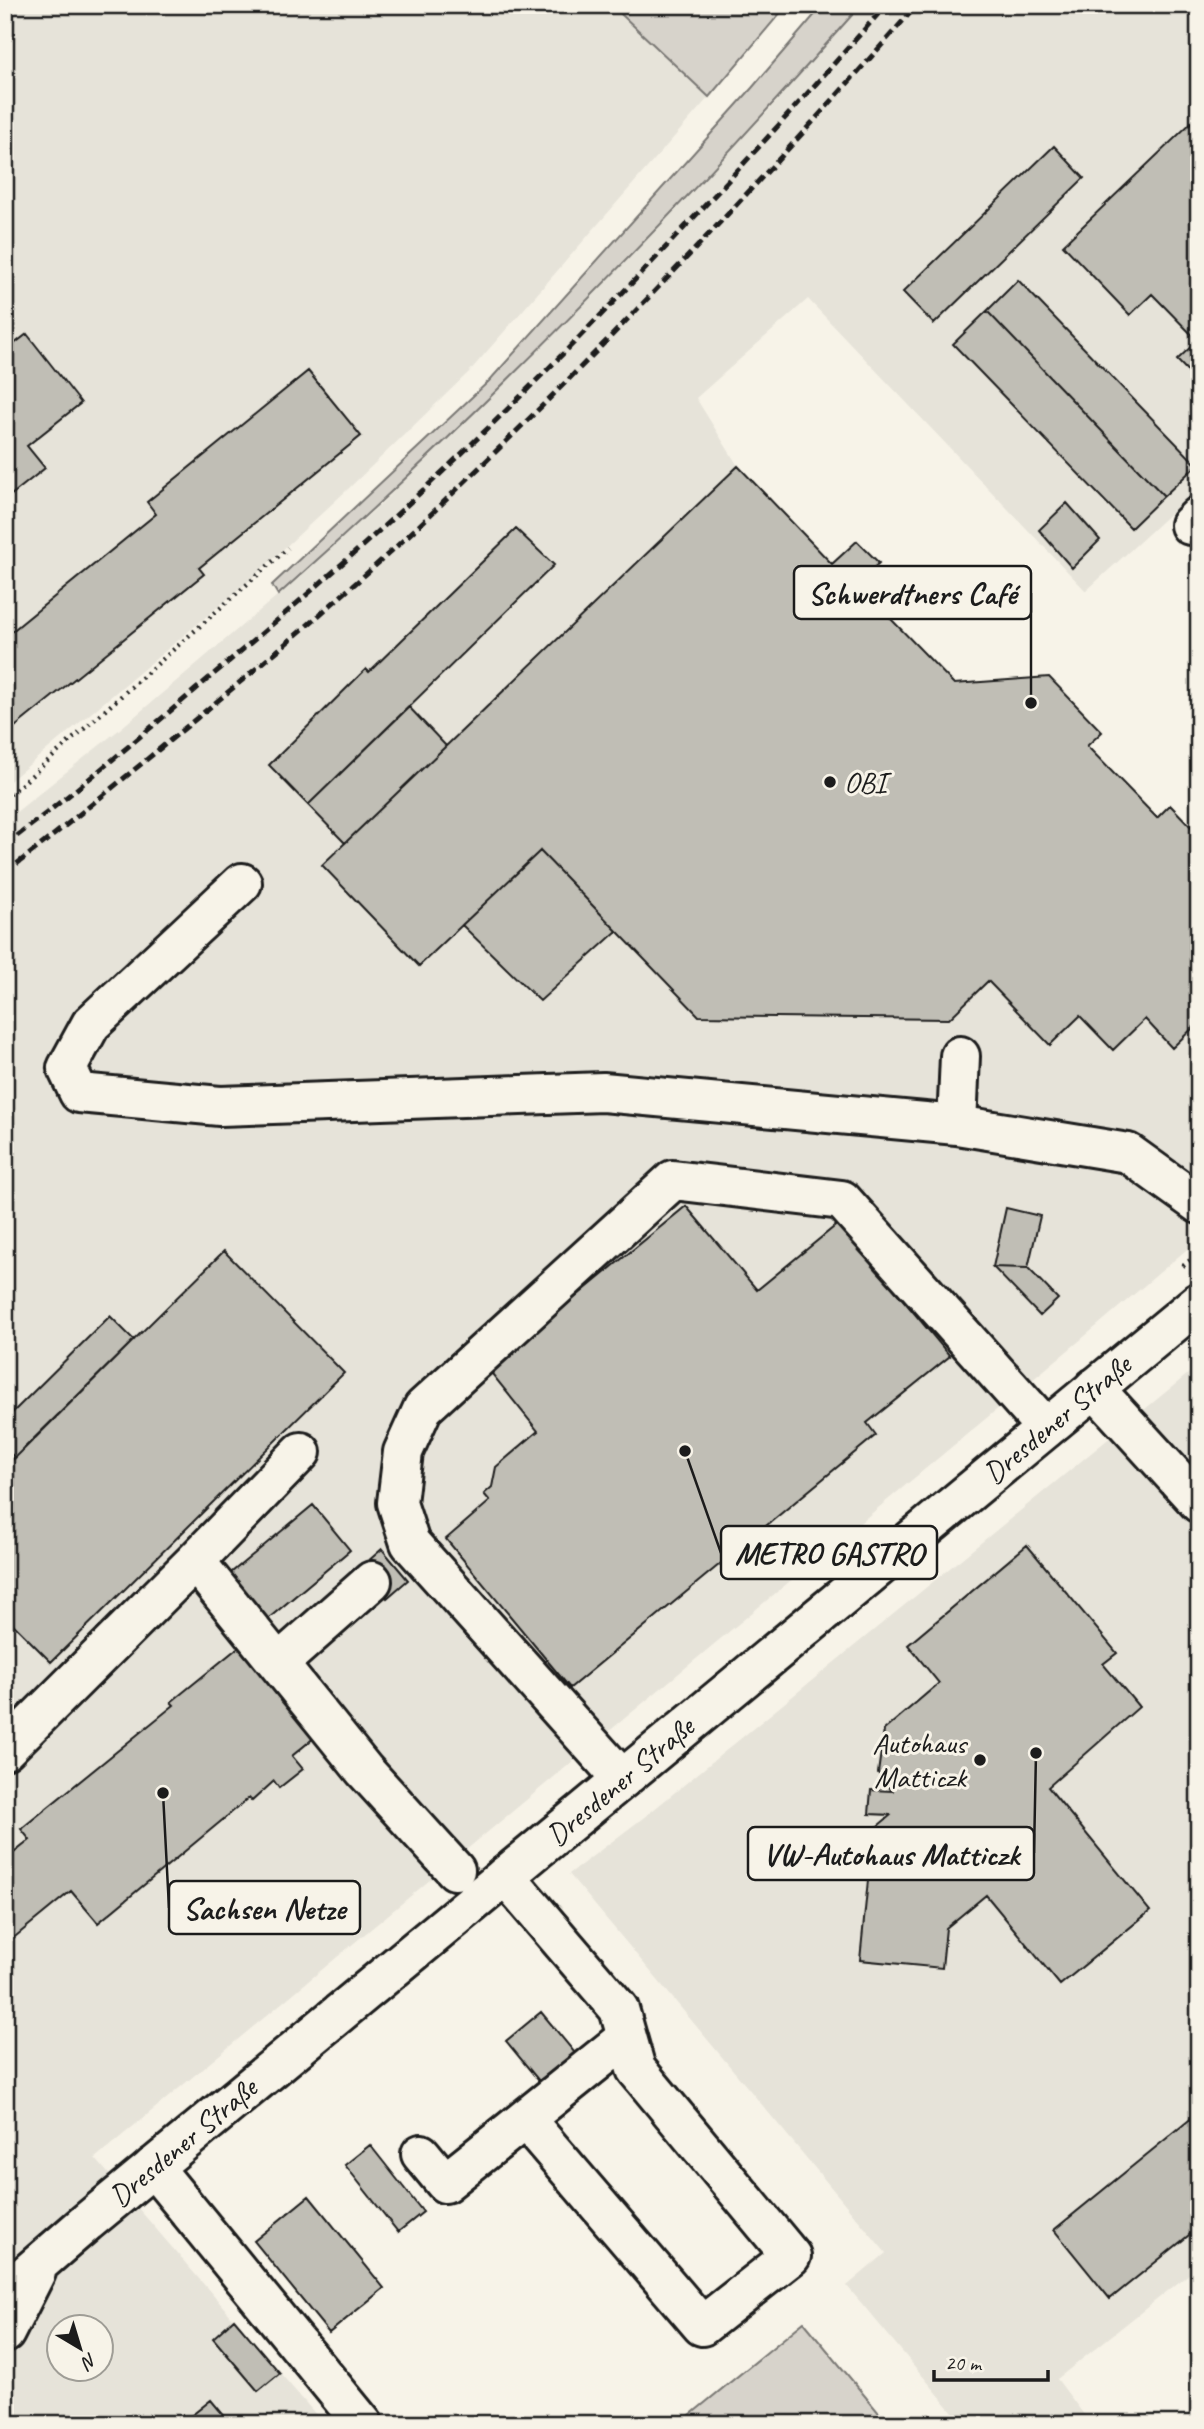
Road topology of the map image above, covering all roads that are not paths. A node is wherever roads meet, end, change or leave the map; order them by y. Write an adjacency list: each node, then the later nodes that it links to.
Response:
1 (242, 883): 3 (main road)
2 (960, 1056): 3 (main road)
3 (957, 1125): 4 (main road)
4 (1199, 1204)
5 (1199, 1302): 6 (main road, Dresdener Straße)
6 (1094, 1388): 7 (main road, Dresdener Straße); 9 (main road)
7 (1046, 1428): 14 (main road, Dresdener Straße); 14 (main road)
8 (301, 1451): 10 (main road)
9 (1199, 1503)
10 (195, 1561): 12 (main road); 13 (main road)
11 (372, 1581): 12 (main road)
12 (279, 1663): 15 (main road)
13 (5, 1750)
14 (622, 1779): 16 (main road, Dresdener Straße)
15 (455, 1870)
16 (505, 1876): 17 (main road); 20 (main road, Dresdener Straße)
17 (627, 2037): 18 (main road); 18 (main road)
18 (524, 2119): 19 (main road)
19 (421, 2154)
20 (153, 2167): 21 (main road, Dresdener Straße); 25 (main road)
21 (42, 2260): 22 (main road); 23 (main road, Dresdener Straße); 24 (main road, Dresdener Straße)
22 (5, 2275)
23 (5, 2293)
24 (5, 2333)
25 (363, 2424)

